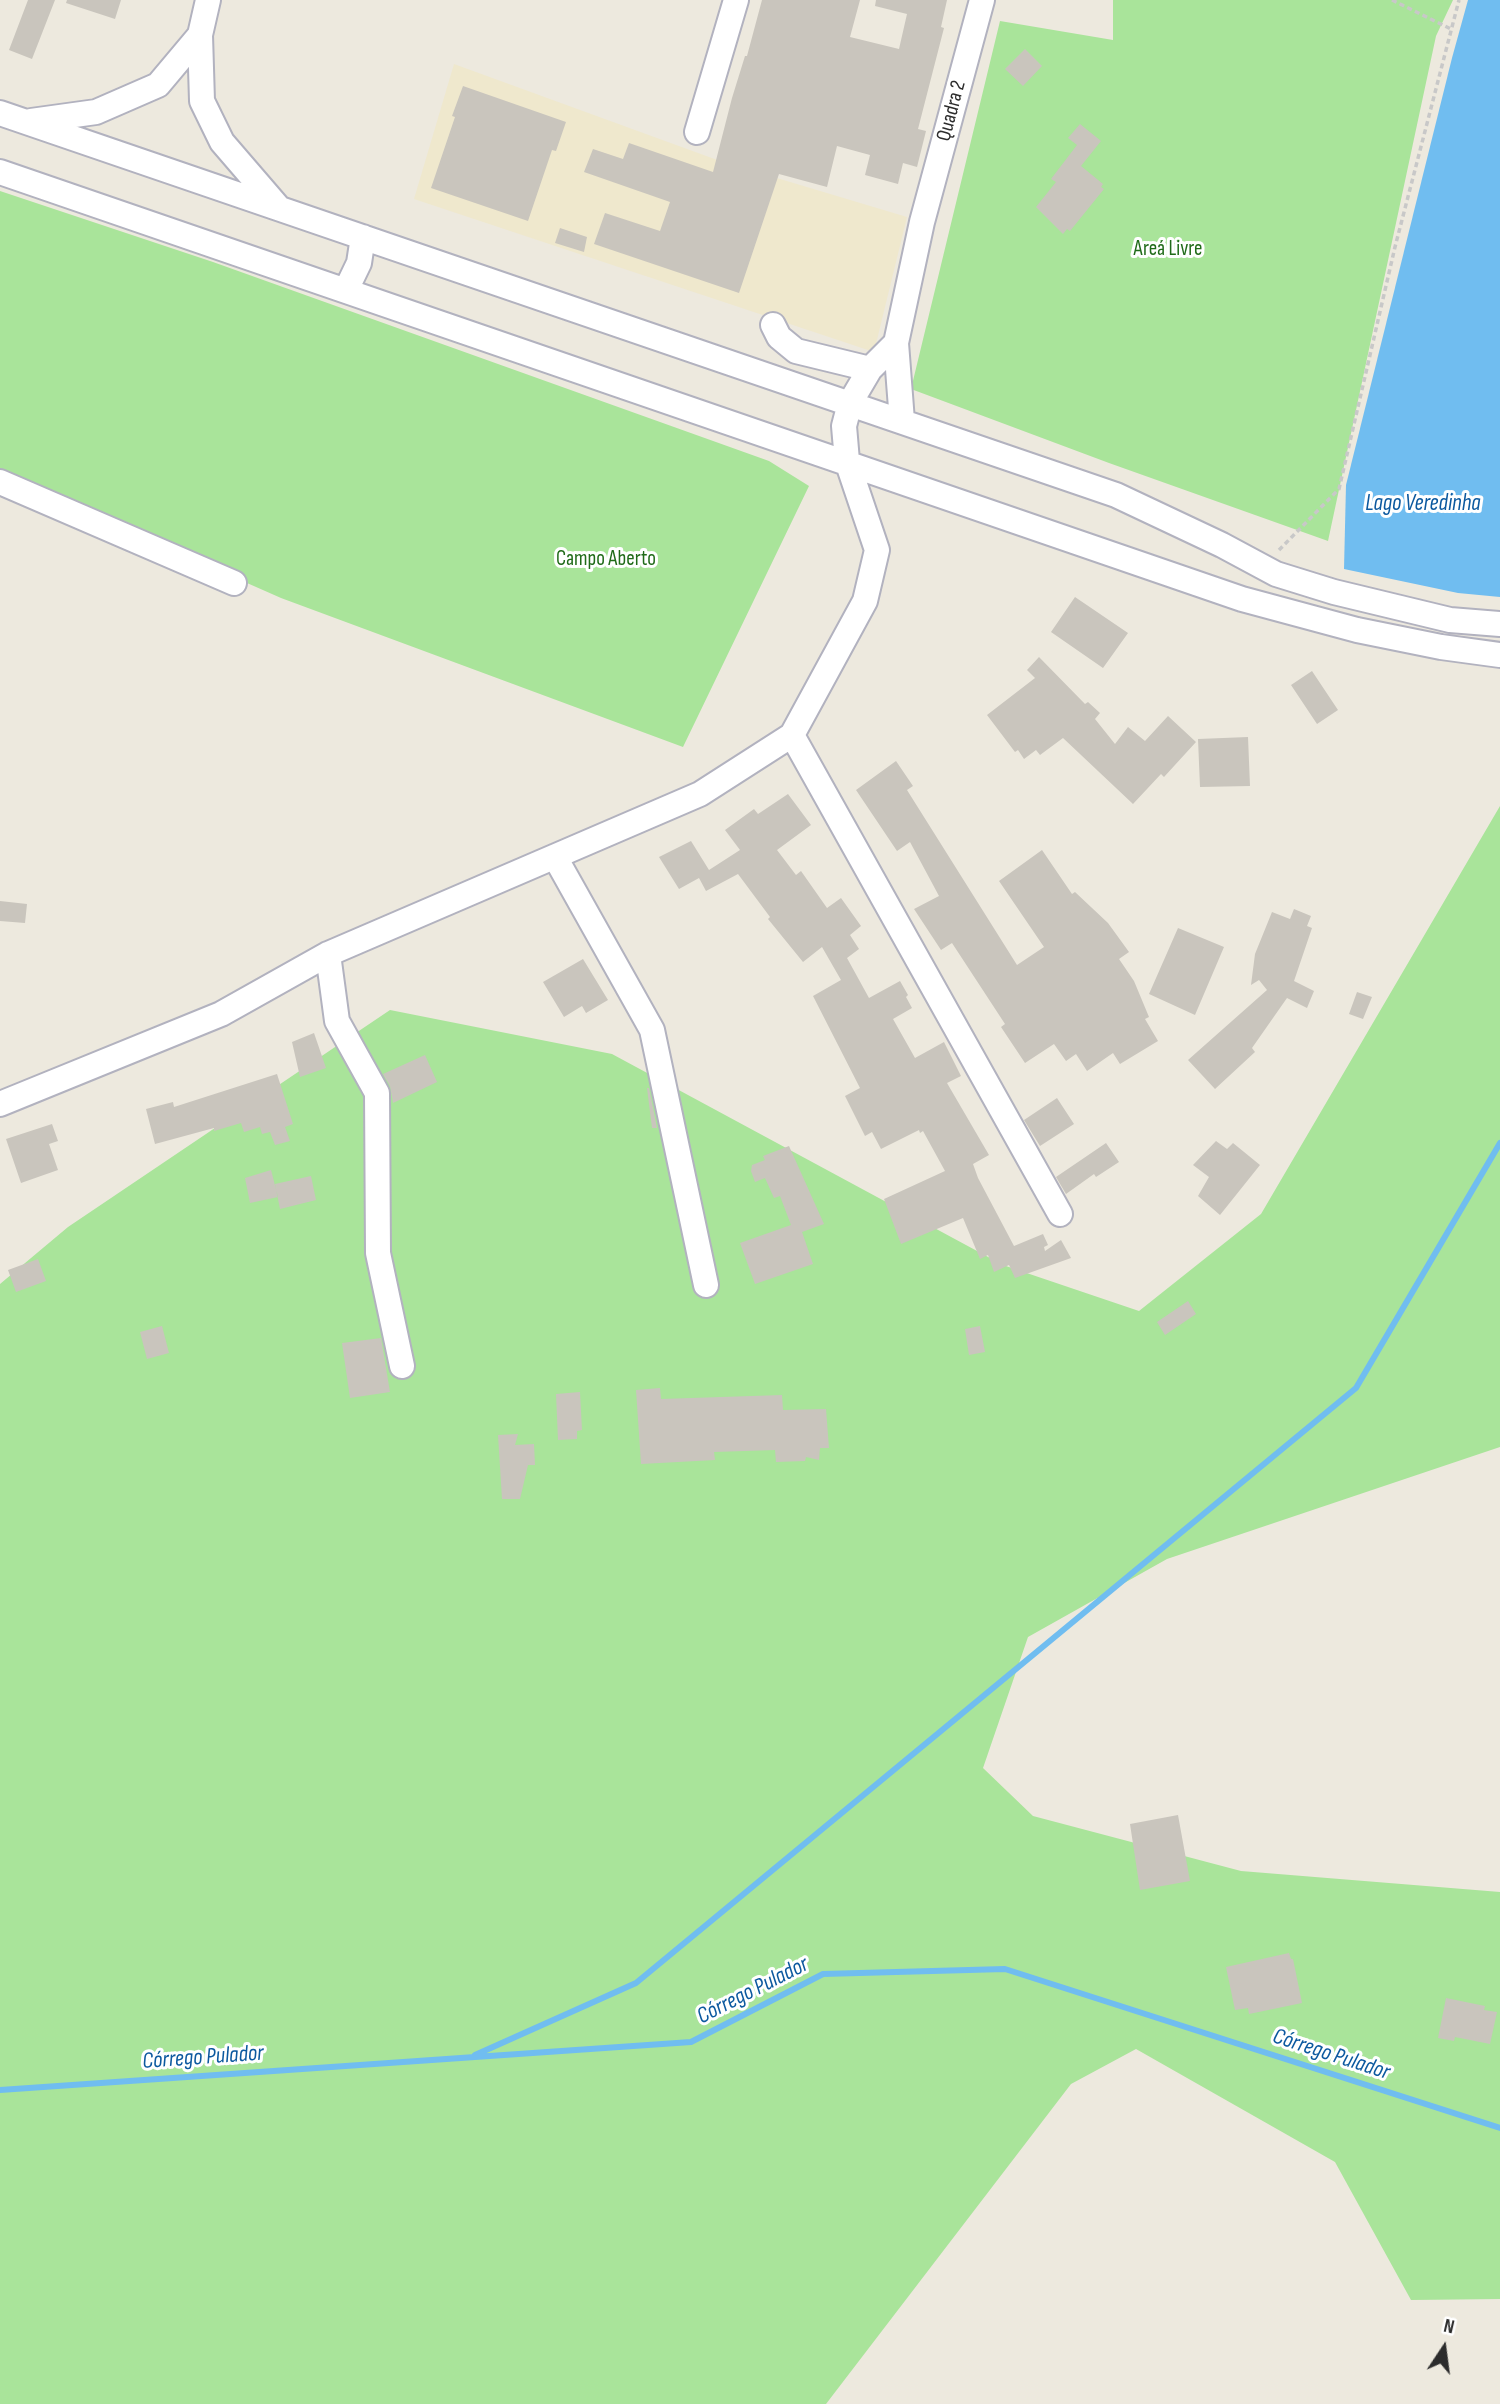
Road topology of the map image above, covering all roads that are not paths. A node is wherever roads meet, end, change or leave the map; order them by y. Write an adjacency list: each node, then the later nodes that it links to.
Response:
1 (208, 0): 4 (street)
2 (736, 0): 7 (street)
3 (982, 0): 13 (street, Quadra 2)
4 (200, 35): 6 (street); 9 (street)
5 (0, 113): 6 (street)
6 (26, 122): 9 (street)
7 (697, 132)
8 (0, 172): 11 (street)
9 (278, 207): 10 (street)
10 (363, 237): 11 (street); 15 (street)
11 (346, 290): 17 (street)
12 (772, 325): 14 (street)
13 (896, 343): 14 (street); 16 (street, Quadra 2)
14 (870, 369): 15 (street)
15 (850, 403): 16 (street); 17 (street)
16 (902, 421): 20 (street)
17 (847, 461): 21 (street); 22 (street)
18 (0, 482): 19 (street)
19 (234, 583)
20 (1500, 624)
21 (1500, 655)
22 (792, 735): 23 (street); 26 (street)
23 (555, 856): 24 (street); 27 (street)
24 (328, 954): 25 (street); 28 (street)
25 (0, 1104)
26 (1060, 1214)
27 (706, 1284)
28 (402, 1366)

